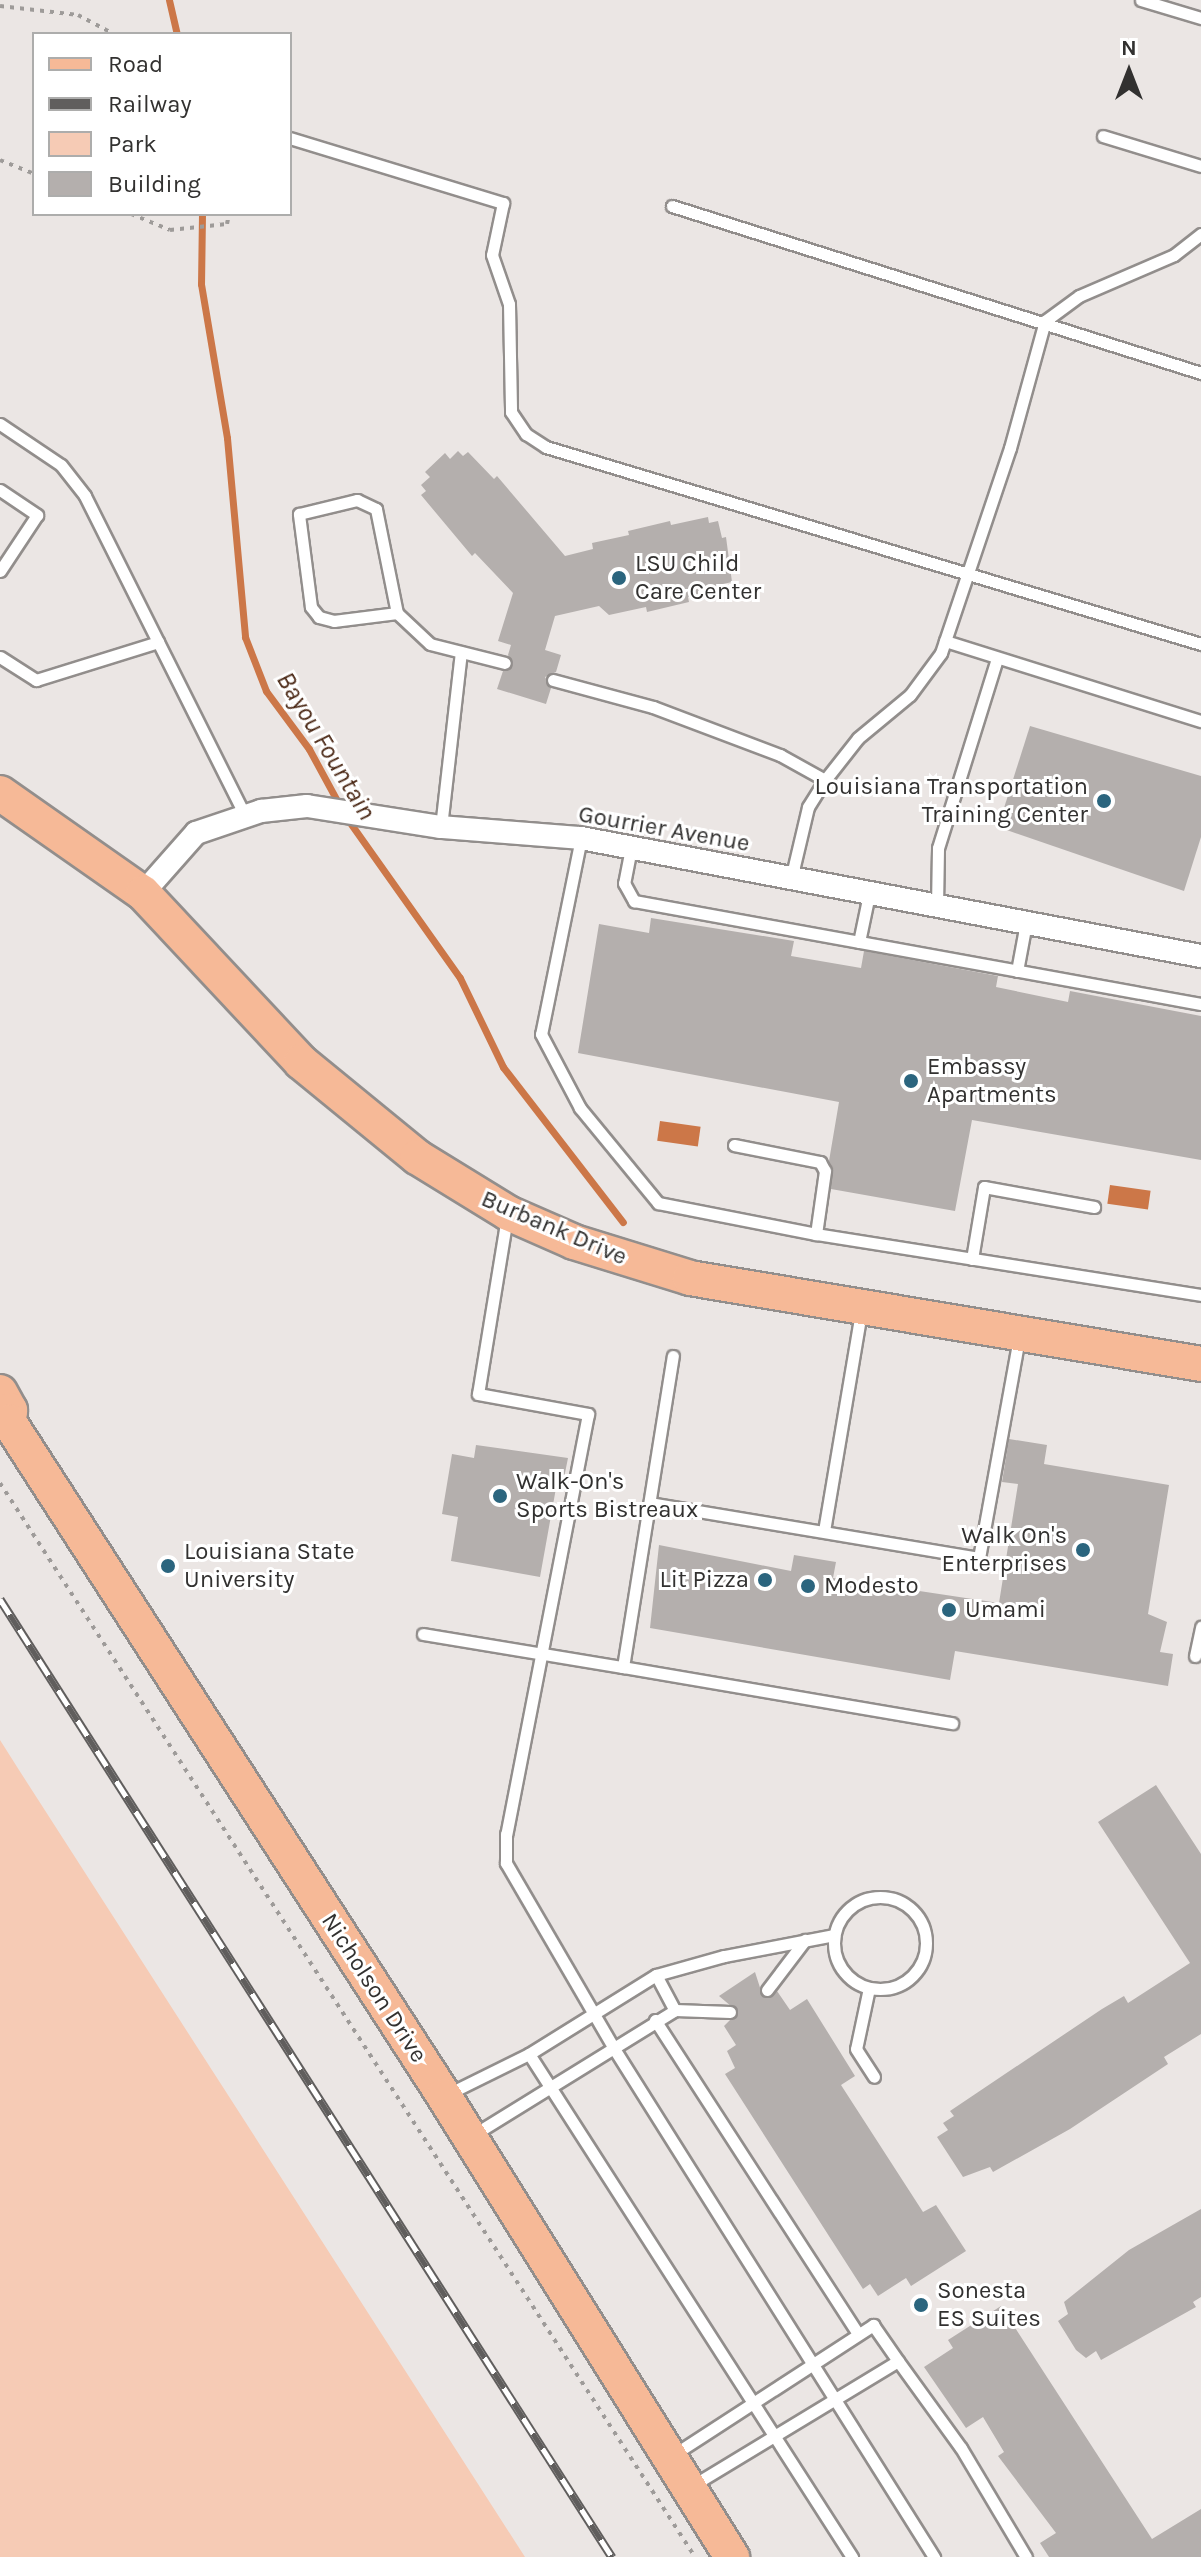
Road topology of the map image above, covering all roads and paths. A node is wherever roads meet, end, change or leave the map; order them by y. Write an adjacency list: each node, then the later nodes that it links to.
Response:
1 (1141, 0): 3 (lane)
2 (0, 6): 4 (path)
3 (1201, 18)
4 (109, 32)
5 (1103, 136): 8 (lane)
6 (292, 139): 19 (lane)
7 (0, 160): 9 (path)
8 (1201, 166)
9 (32, 173)
10 (672, 206): 14 (lane)
11 (136, 216): 12 (path)
12 (229, 216)
13 (1201, 234): 14 (lane)
14 (1045, 321): 15 (lane); 19 (lane)
15 (1201, 373)
16 (0, 424): 22 (lane)
17 (0, 490): 18 (lane)
18 (0, 571)
19 (968, 576): 21 (lane); 23 (lane)
20 (397, 613): 20 (lane); 24 (lane)
21 (945, 641): 26 (lane); 30 (lane)
22 (158, 642): 25 (lane); 32 (lane)
23 (1201, 644)
24 (461, 652): 27 (lane); 33 (lane)
25 (0, 657)
26 (997, 658): 29 (lane); 39 (lane)
27 (505, 663)
28 (553, 680): 30 (lane)
29 (1201, 721)
30 (825, 780): 36 (lane)
31 (0, 793): 37 (main road, Burbank Drive)
32 (245, 816): 33 (street, Gourrier Avenue); 37 (street, Gourrier Avenue)
33 (432, 825): 34 (street, Gourrier Avenue)
34 (581, 838): 35 (street, Gourrier Avenue); 48 (lane)
35 (631, 848): 36 (street, Gourrier Avenue); 41 (lane)
36 (791, 879): 38 (street, Gourrier Avenue)
37 (143, 893): 47 (main road, Burbank Drive)
38 (869, 894): 39 (street, Gourrier Avenue); 41 (lane)
39 (937, 906): 40 (street, Gourrier Avenue)
40 (1026, 923): 42 (street, Gourrier Avenue); 43 (lane)
41 (859, 942): 43 (lane)
42 (1201, 956)
43 (1017, 971): 44 (lane)
44 (1201, 1004)
45 (734, 1145): 48 (lane)
46 (1094, 1207): 49 (lane)
47 (508, 1213): 51 (main road, Burbank Drive); 61 (lane)
48 (816, 1234): 49 (lane)
49 (972, 1259): 50 (lane)
50 (1201, 1295)
51 (862, 1307): 52 (main road, Burbank Drive); 58 (lane)
52 (1020, 1334): 54 (main road, Burbank Drive); 58 (lane)
53 (673, 1356): 57 (lane)
54 (1201, 1364)
55 (3, 1411): 78 (main road, Nicholson Drive)
56 (0, 1483): 88 (path)
57 (650, 1503): 58 (lane); 63 (lane)
58 (824, 1531)
59 (1201, 1627): 62 (lane)
60 (423, 1634): 61 (lane)
61 (544, 1654): 63 (lane); 71 (lane)
62 (1195, 1656)
63 (623, 1667): 64 (lane)
64 (952, 1723)
65 (834, 1935): 66 (lane); 68 (lane); 68 (lane)
66 (805, 1940): 67 (lane); 69 (lane)
67 (656, 1975): 70 (lane); 71 (lane)
68 (869, 1988): 76 (lane)
69 (767, 1990)
70 (675, 2010): 72 (lane); 73 (lane)
71 (597, 2012): 74 (lane); 75 (lane)
72 (730, 2012)
73 (655, 2020): 74 (lane); 80 (lane)
74 (613, 2047): 77 (lane); 82 (lane)
75 (529, 2054): 77 (lane); 78 (lane)
76 (874, 2077)
77 (550, 2087): 79 (lane); 84 (lane)
78 (444, 2096): 79 (main road, Nicholson Drive)
79 (469, 2137): 86 (main road, Nicholson Drive)
80 (858, 2334): 81 (lane); 82 (lane)
81 (898, 2361): 83 (lane); 92 (lane)
82 (816, 2362): 83 (lane); 84 (lane)
83 (836, 2397): 85 (lane); 91 (lane)
84 (752, 2403): 85 (lane); 86 (lane)
85 (775, 2436): 87 (lane); 90 (lane)
86 (669, 2457): 87 (main road, Nicholson Drive)
87 (689, 2488): 89 (main road, Nicholson Drive)
88 (695, 2557)
89 (732, 2557)
90 (852, 2557)
91 (934, 2557)
92 (1026, 2557)

